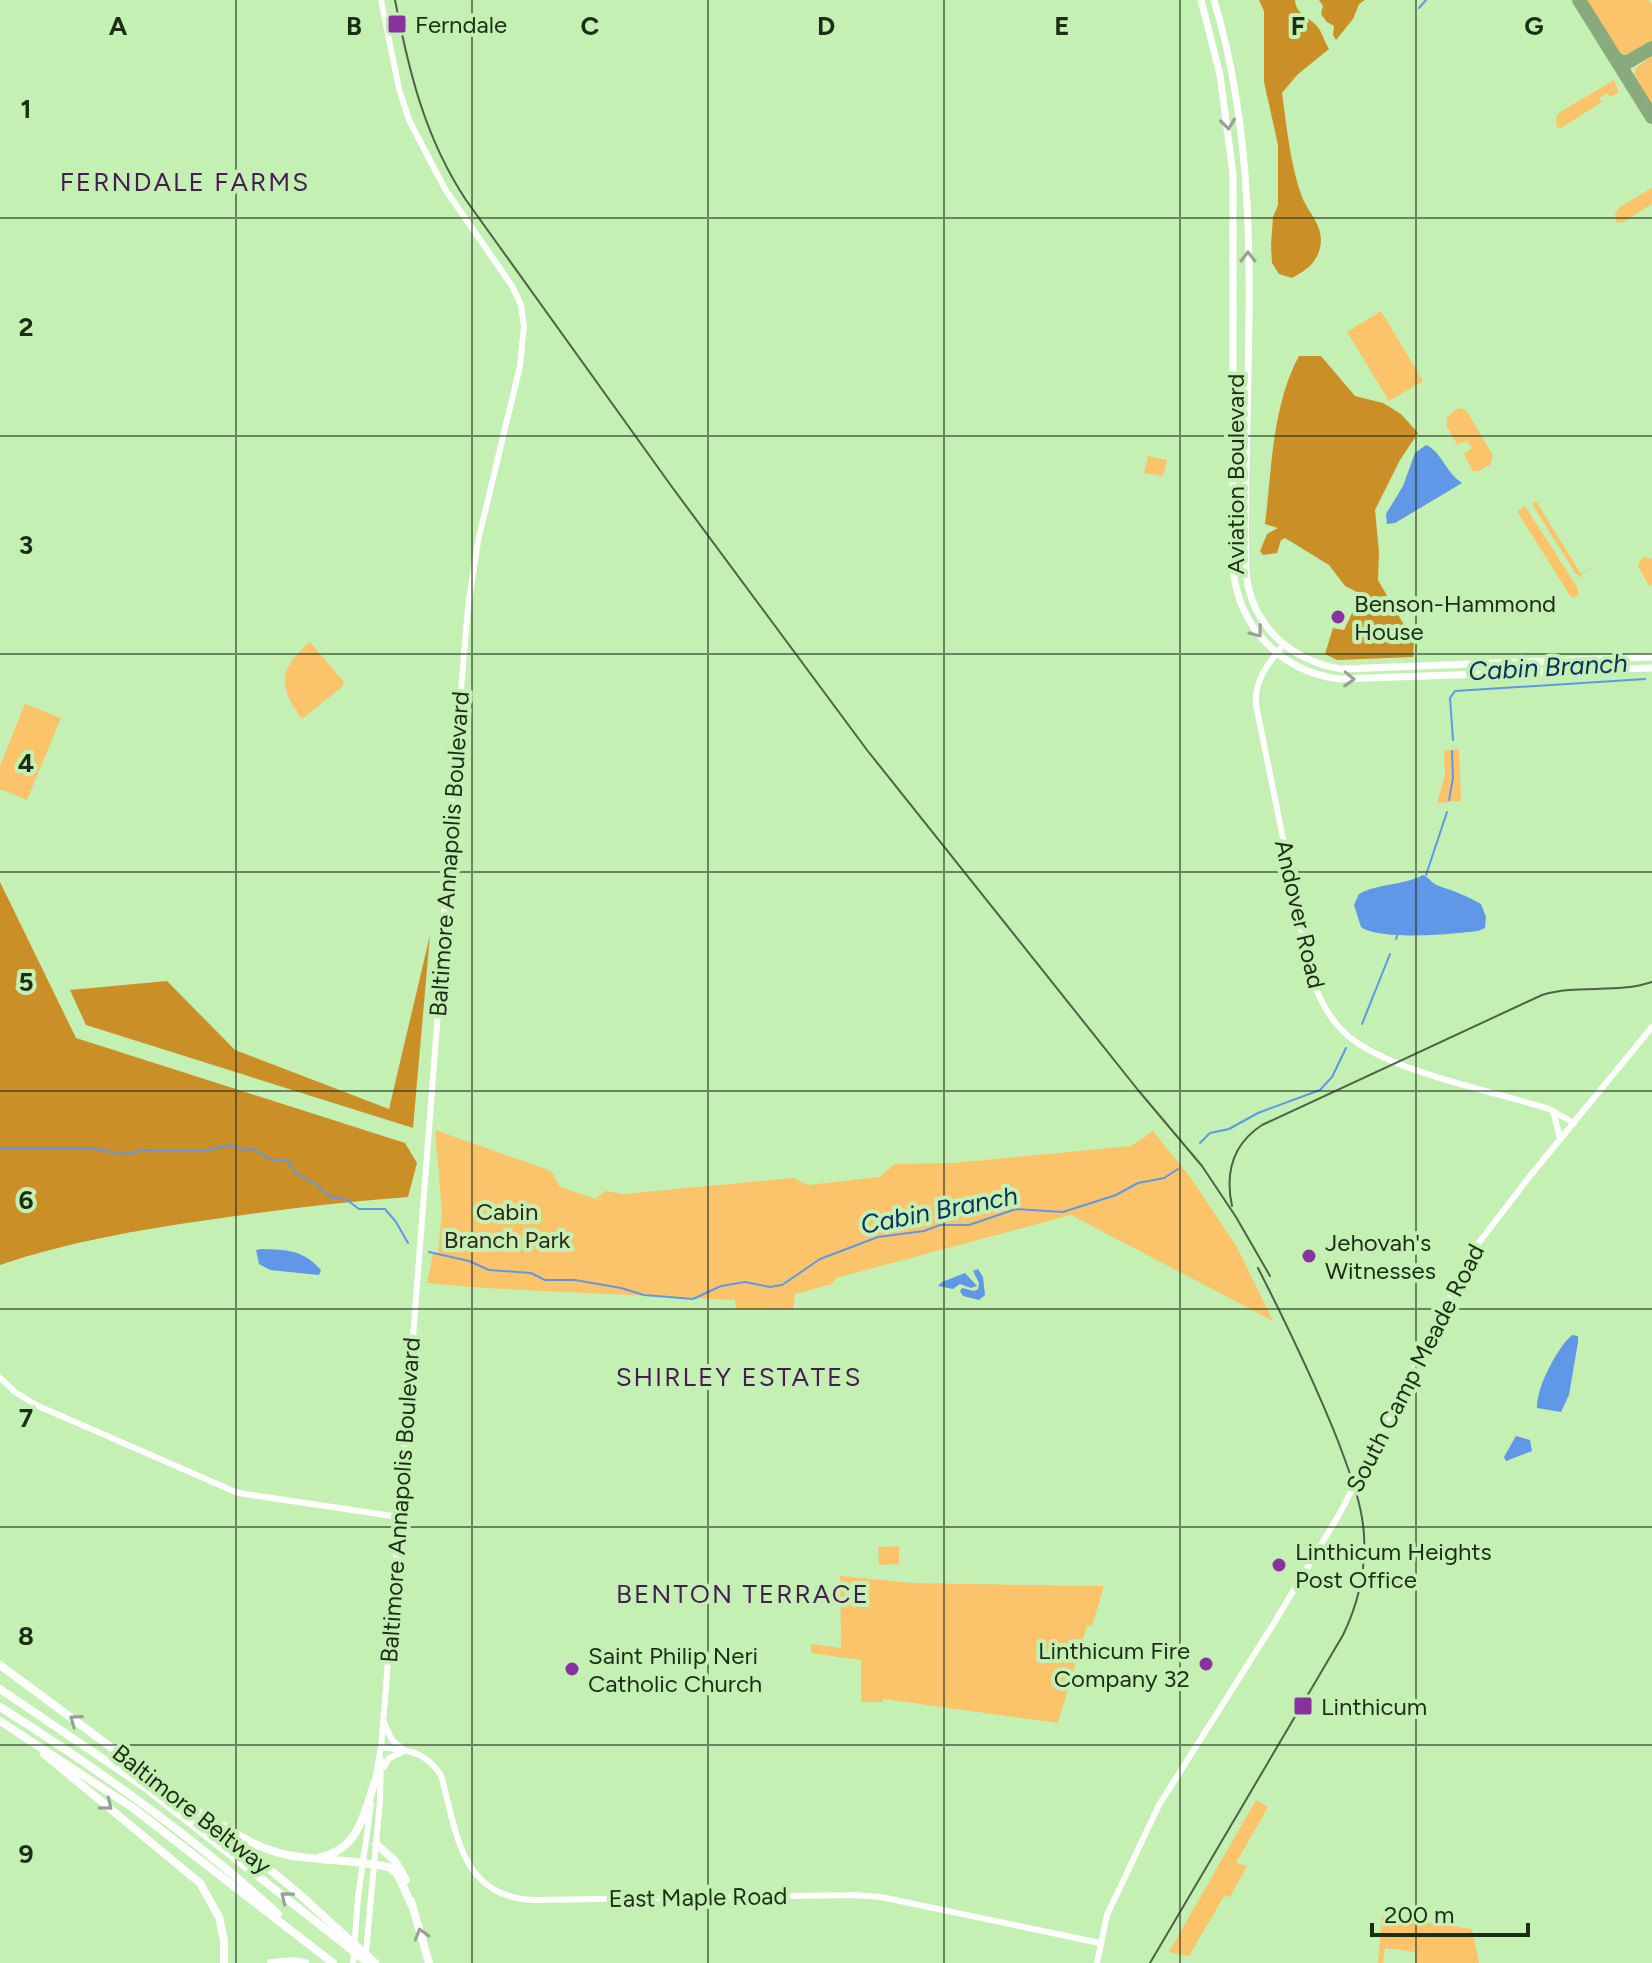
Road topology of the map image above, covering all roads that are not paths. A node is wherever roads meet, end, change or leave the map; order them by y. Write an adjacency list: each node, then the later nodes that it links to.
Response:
1 (381, 0): 15 (main road, Baltimore Annapolis Boulevard)
2 (1201, 0): 5 (main road, Aviation Boulevard, one-way to 5)
3 (1214, 0): 4 (main road, Aviation Boulevard, one-way to 3)
4 (1283, 645): 5 (main road, Andover Road); 7 (main road, Aviation Boulevard)
5 (1276, 654): 9 (main road, Aviation Boulevard, one-way to 9); 11 (main road, Andover Road)
6 (1652, 657): 7 (main road, Aviation Boulevard)
7 (1442, 666): 9 (main road)
8 (1652, 668): 9 (main road, Aviation Boulevard)
9 (1433, 677)
10 (1652, 1027): 12 (main road, South Camp Meade Road)
11 (1553, 1111): 12 (main road, Andover Road); 13 (main road)
12 (1574, 1123): 13 (main road, South Camp Meade Road)
13 (1560, 1139): 31 (main road, South Camp Meade Road)
14 (0, 1378): 15 (main road)
15 (399, 1517): 19 (main road, Baltimore Annapolis Boulevard)
16 (0, 1665): 24 (highway, Baltimore Beltway, one-way to 16)
17 (0, 1689): 38 (highway, one-way to 17)
18 (0, 1707): 32 (highway)
19 (383, 1720): 21 (main road, Baltimore Annapolis Boulevard); 22 (main road)
20 (0, 1723): 32 (highway, Baltimore Beltway); 33 (highway, one-way to 33)
21 (381, 1747): 22 (main road, East Maple Road); 23 (main road, Baltimore Annapolis Boulevard); 25 (main road, Baltimore Annapolis Boulevard)
22 (405, 1750): 23 (main road); 31 (main road, East Maple Road)
23 (382, 1773): 26 (main road, Baltimore Annapolis Boulevard)
24 (153, 1777): 27 (highway); 39 (highway, Baltimore Beltway)
25 (375, 1781): 27 (highway); 28 (main road, Baltimore Annapolis Boulevard)
26 (376, 1844): 29 (main road, Baltimore Annapolis Boulevard); 30 (highway)
27 (309, 1859): 28 (highway)
28 (362, 1864): 29 (highway); 37 (main road, Baltimore Annapolis Boulevard)
29 (373, 1865): 30 (highway); 38 (main road, Baltimore Annapolis Boulevard)
30 (412, 1906): 40 (highway, one-way to 30)
31 (1100, 1943): 41 (main road, South Camp Meade Road)
32 (321, 1953): 36 (highway, Baltimore Beltway)
33 (224, 1963)
34 (271, 1963): 35 (highway)
35 (305, 1963)
36 (333, 1963)
37 (353, 1963)
38 (367, 1963)
39 (375, 1963)
40 (429, 1963)
41 (1097, 1963)

